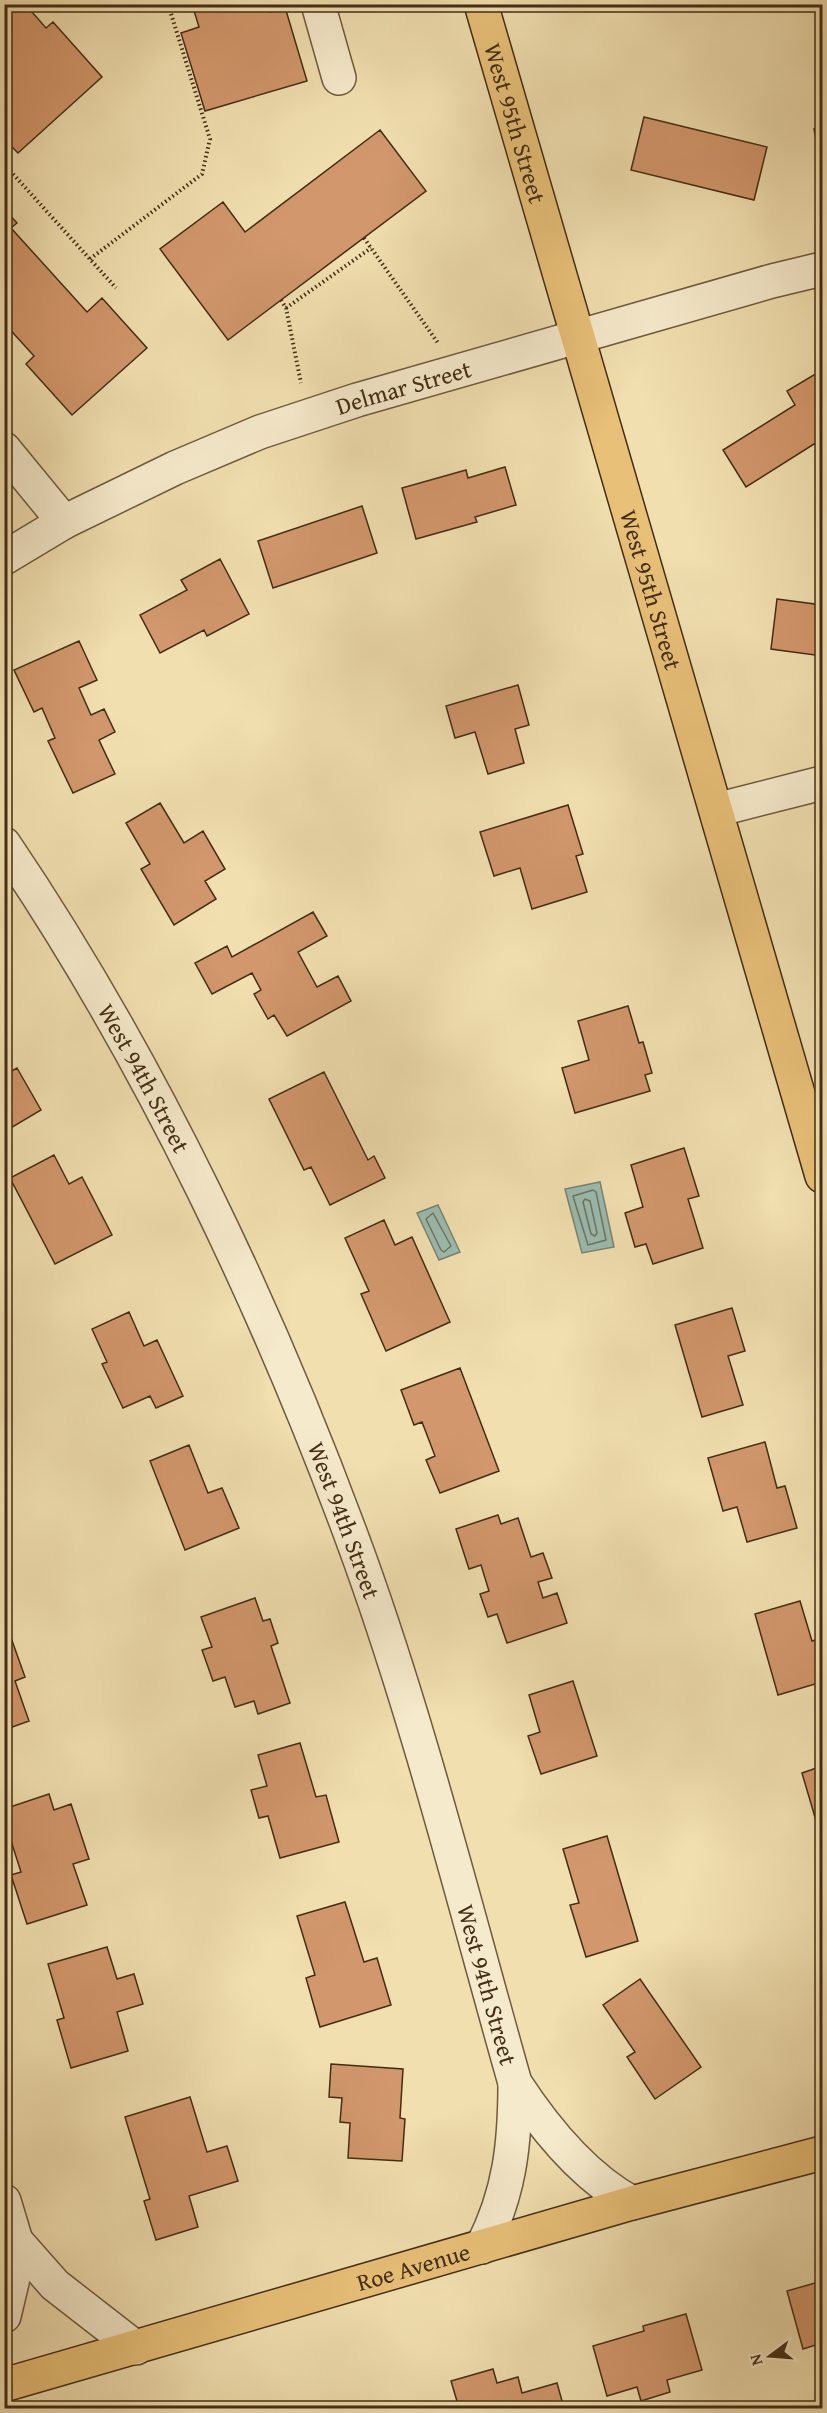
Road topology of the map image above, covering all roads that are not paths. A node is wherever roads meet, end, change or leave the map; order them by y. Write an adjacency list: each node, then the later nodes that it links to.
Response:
1 (318, 4): 3 (street)
2 (481, 4): 5 (main road, West 95th Street)
3 (339, 78)
4 (822, 269): 5 (street, Delmar Street)
5 (577, 338): 7 (street, Delmar Street); 10 (main road, West 95th Street)
6 (4, 449): 7 (street)
7 (64, 522): 8 (street, Delmar Street)
8 (4, 558)
9 (822, 783): 10 (street)
10 (716, 810): 12 (main road, West 95th Street)
11 (4, 844): 13 (street, West 94th Street)
12 (822, 1176)
13 (515, 2082): 16 (street, West 94th Street); 18 (street)
14 (822, 2153): 16 (main road, Roe Avenue)
15 (4, 2201): 17 (street)
16 (632, 2203): 18 (main road, Roe Avenue)
17 (16, 2241): 19 (street); 20 (street)
18 (482, 2247): 20 (main road, Roe Avenue)
19 (4, 2316)
20 (136, 2348): 21 (main road, Roe Avenue)
21 (4, 2385)

